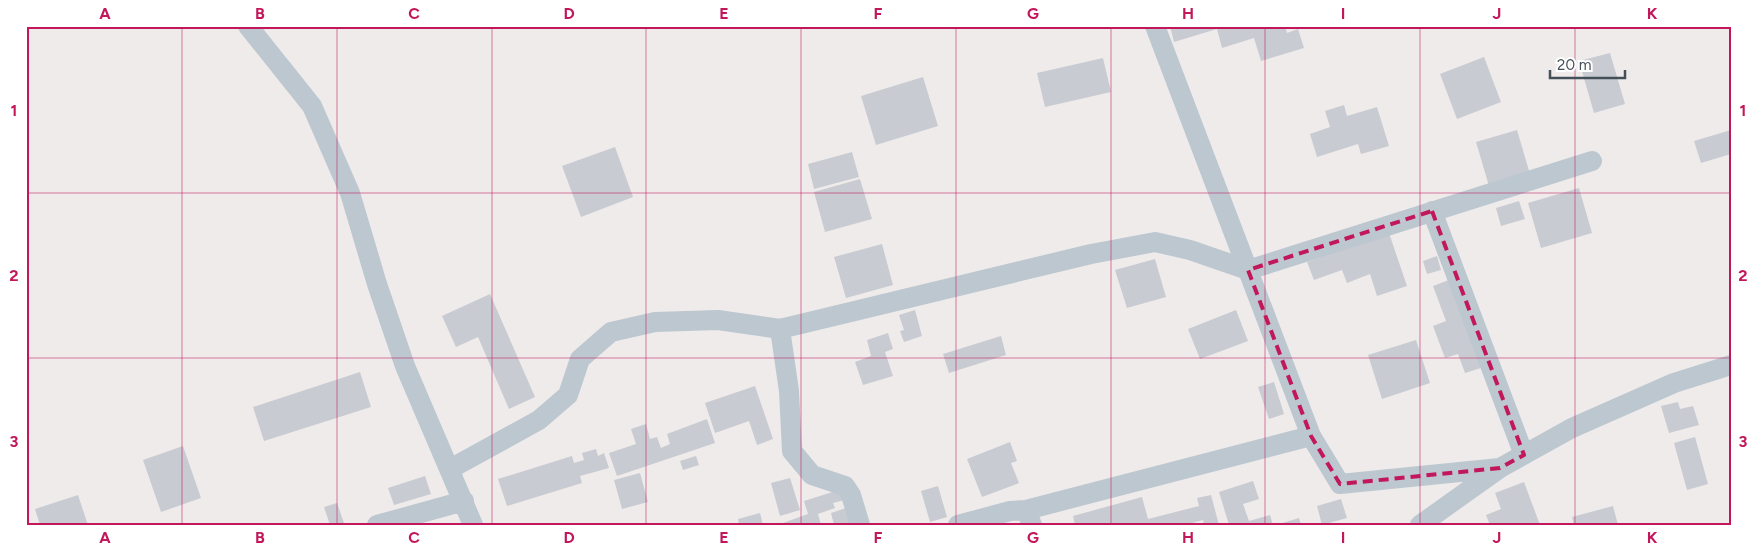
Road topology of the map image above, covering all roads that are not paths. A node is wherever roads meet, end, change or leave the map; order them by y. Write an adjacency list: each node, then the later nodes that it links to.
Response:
1 (248, 26): 11 (street)
2 (1155, 26): 5 (street)
3 (1592, 161): 4 (street)
4 (1432, 211): 5 (street); 9 (street)
5 (1248, 270): 6 (street); 8 (street)
6 (780, 329): 11 (street); 16 (street)
7 (1731, 365): 9 (street)
8 (1311, 436): 10 (street); 13 (street)
9 (1524, 455): 10 (street)
10 (1500, 468): 18 (street)
11 (450, 469): 12 (street)
12 (464, 501): 14 (street); 15 (street)
13 (1029, 517): 17 (street)
14 (376, 525)
15 (473, 525)
16 (860, 525)
17 (958, 525)
18 (1420, 525)

